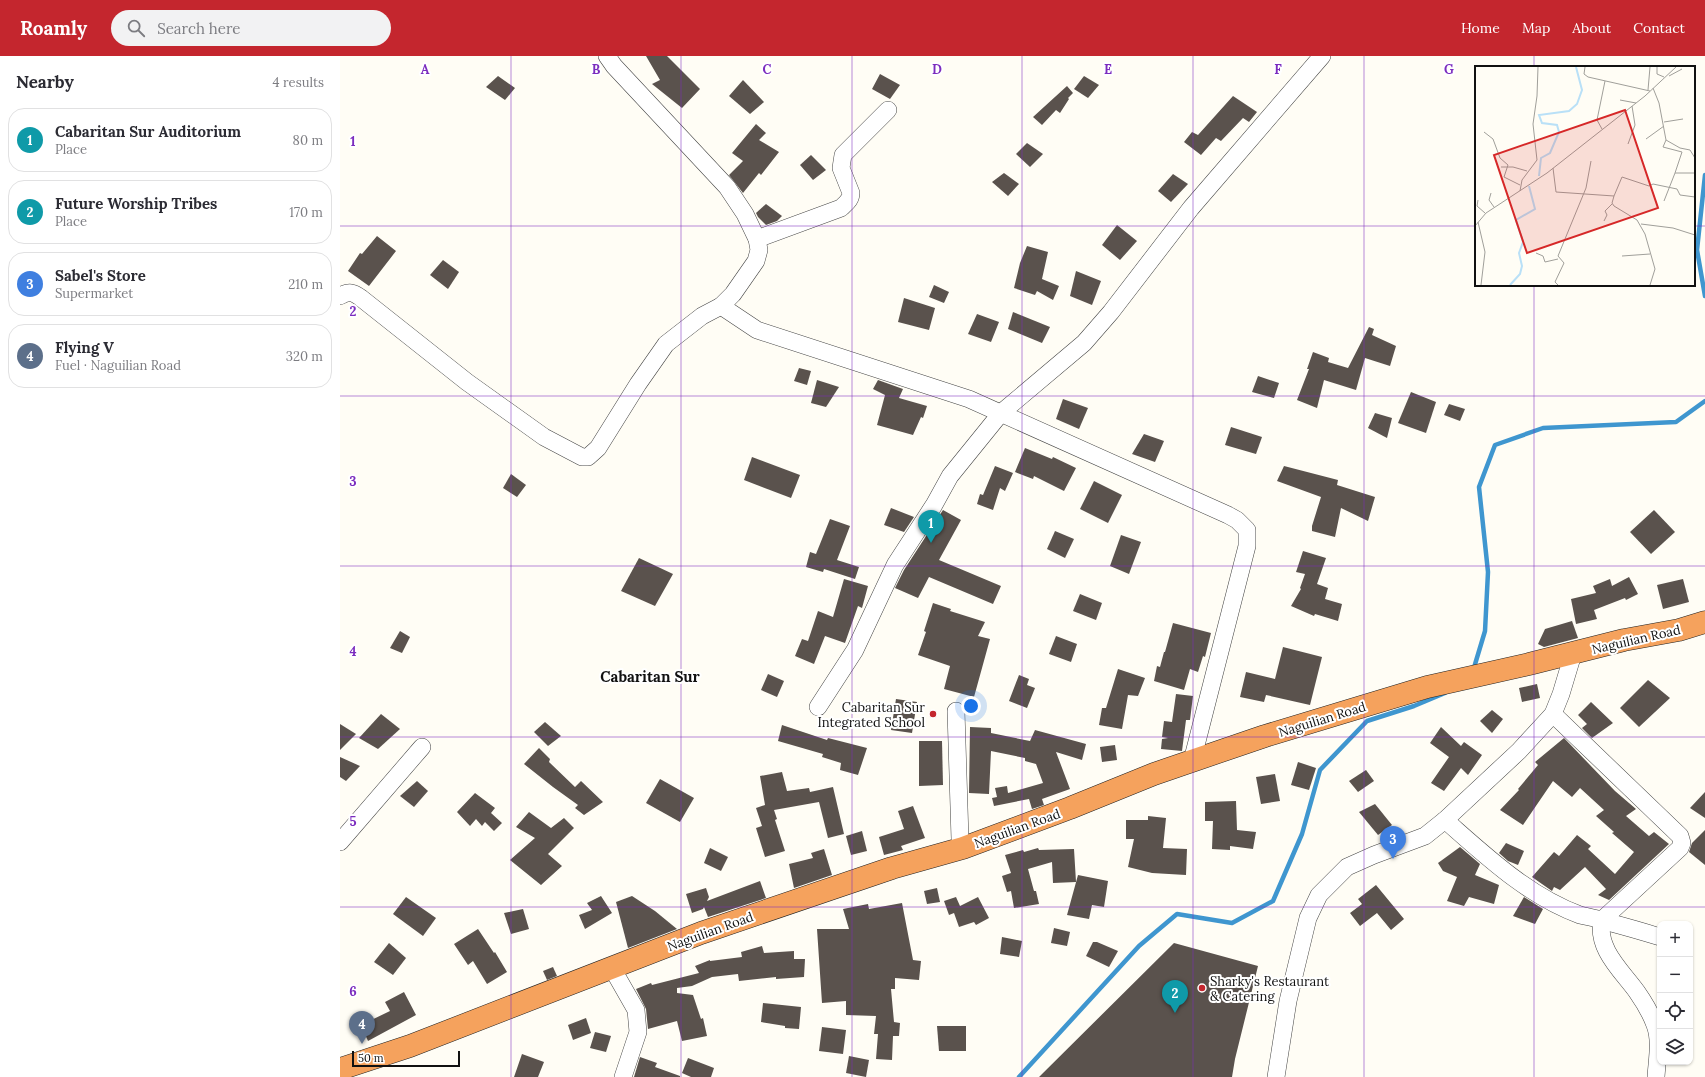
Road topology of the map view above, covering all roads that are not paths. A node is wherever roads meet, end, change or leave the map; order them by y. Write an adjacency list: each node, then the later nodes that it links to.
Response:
1 (607, 56): 4 (street)
2 (1322, 56): 7 (street)
3 (888, 110): 4 (street)
4 (757, 239): 6 (street)
5 (340, 296): 6 (street)
6 (721, 306): 7 (street)
7 (1001, 413): 10 (street); 14 (street)
8 (1705, 622): 9 (highway, Naguilian Road)
9 (1573, 654): 12 (street); 14 (highway, Naguilian Road)
10 (818, 707)
11 (956, 711): 17 (street)
12 (1553, 714): 15 (street); 18 (street)
13 (422, 747): 16 (street)
14 (1192, 761): 17 (highway, Naguilian Road)
15 (1445, 820): 18 (street); 23 (street)
16 (340, 842)
17 (963, 848): 20 (highway, Naguilian Road)
18 (1602, 920): 19 (street); 24 (street)
19 (1657, 936)
20 (612, 968): 21 (highway, Naguilian Road); 22 (street)
21 (340, 1069)
22 (623, 1077)
23 (1276, 1077)
24 (1656, 1077)

